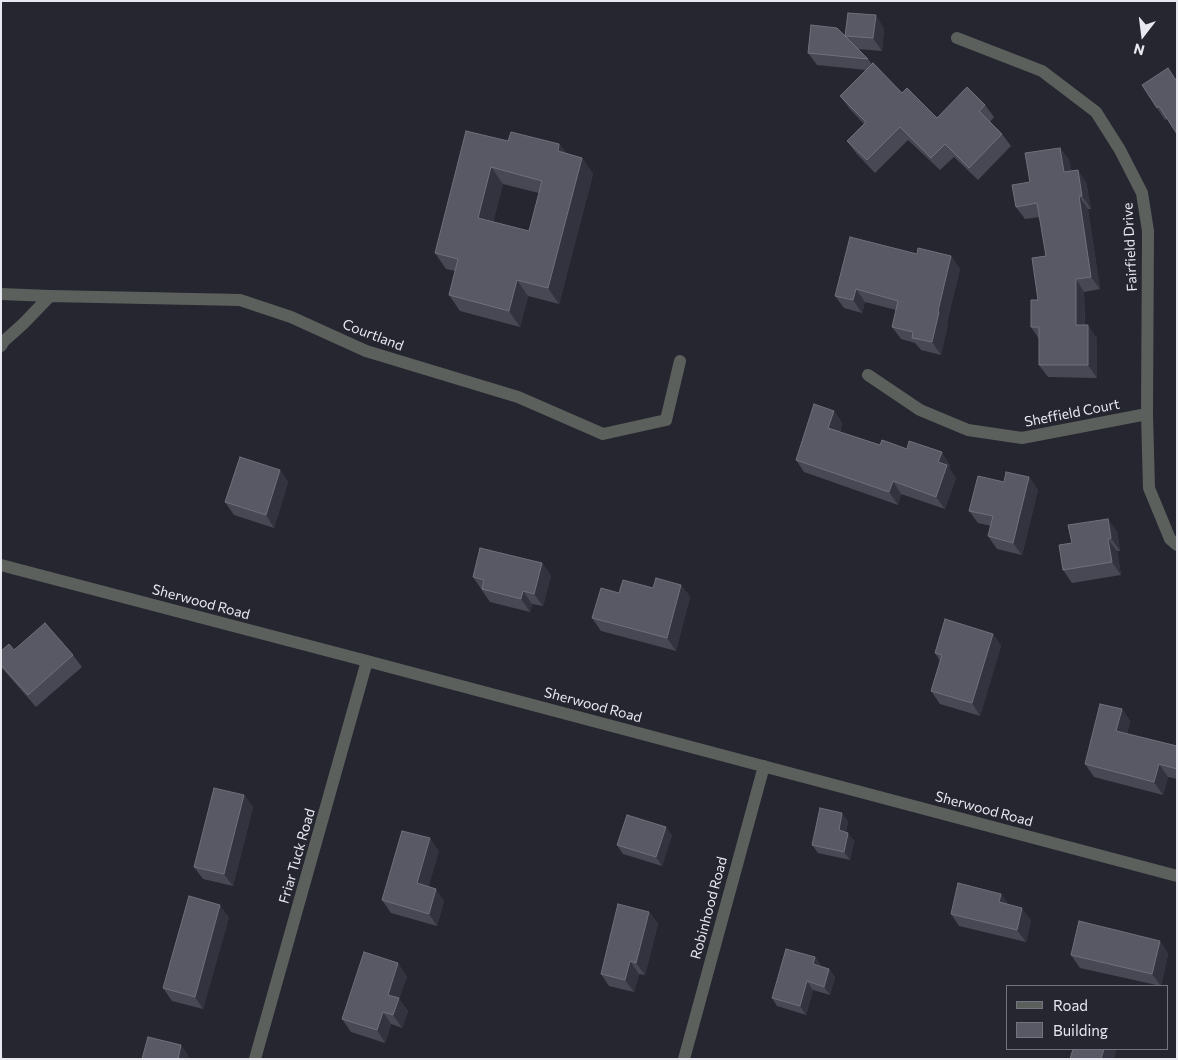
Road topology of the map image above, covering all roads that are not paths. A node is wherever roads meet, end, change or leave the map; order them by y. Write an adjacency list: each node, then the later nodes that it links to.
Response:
1 (957, 38): 7 (street, Fairfield Drive)
2 (1, 294): 3 (street, Courtland)
3 (50, 296): 4 (street); 5 (street, Courtland)
4 (1, 346)
5 (680, 361)
6 (868, 375): 7 (street, Sheffield Court)
7 (1147, 414): 8 (street, Fairfield Drive)
8 (1177, 545)
9 (1, 565): 10 (street, Sherwood Road)
10 (367, 660): 11 (street, Sherwood Road); 13 (street, Friar Tuck Road)
11 (764, 766): 12 (street, Sherwood Road); 14 (street, Robinhood Road)
12 (1177, 876)
13 (255, 1059)
14 (684, 1059)

